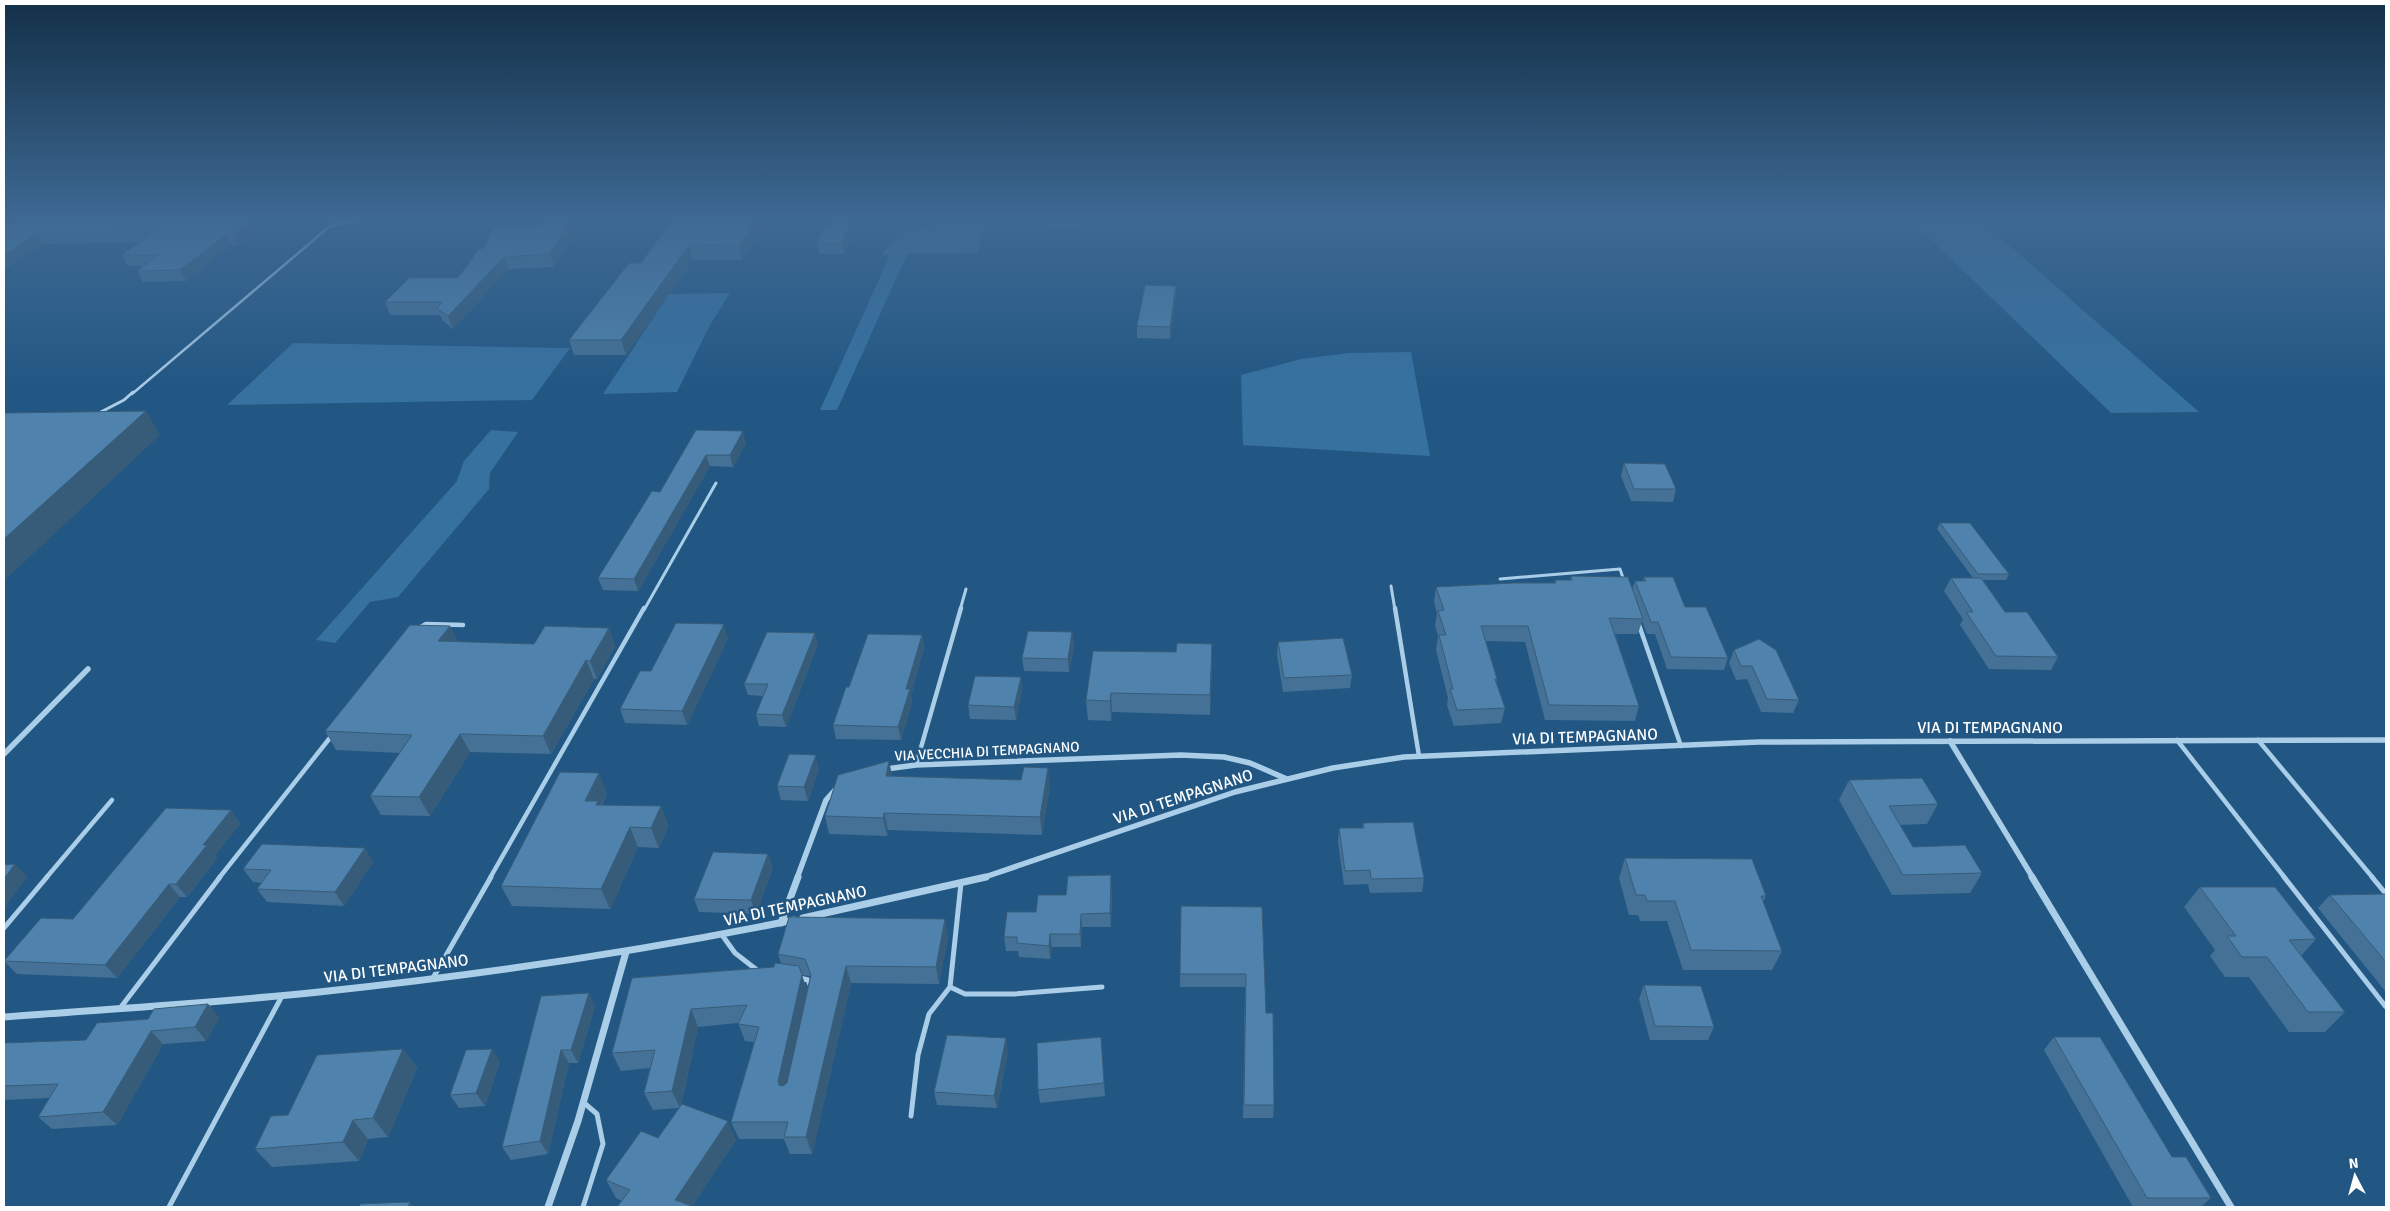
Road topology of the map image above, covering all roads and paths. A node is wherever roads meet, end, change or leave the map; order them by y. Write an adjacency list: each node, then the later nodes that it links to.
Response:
1 (273, 276): 2 (lane)
2 (89, 418)
3 (716, 483): 33 (lane)
4 (1500, 578): 6 (lane)
5 (1391, 586): 19 (lane)
6 (1626, 587)
7 (966, 589): 20 (lane)
8 (1636, 615): 17 (lane)
9 (463, 626): 10 (lane)
10 (419, 628)
11 (88, 669): 18 (street)
12 (340, 725): 38 (lane)
13 (2177, 740): 14 (street, VIA DI TEMPAGNANO); 16 (street, VIA DI TEMPAGNANO); 39 (lane)
14 (2258, 740): 15 (street, VIA DI TEMPAGNANO); 26 (lane)
15 (2386, 740)
16 (1950, 741): 17 (street, VIA DI TEMPAGNANO); 46 (street)
17 (1681, 746): 19 (street, VIA DI TEMPAGNANO)
18 (4, 754)
19 (1419, 756): 22 (street, VIA DI TEMPAGNANO)
20 (916, 765): 21 (street, VIA VECCHIA DI TEMPAGNANO); 22 (street, VIA VECCHIA DI TEMPAGNANO)
21 (882, 770)
22 (1287, 779): 25 (street, VIA DI TEMPAGNANO)
23 (842, 784): 27 (street)
24 (112, 800): 28 (lane)
25 (961, 883): 27 (street, VIA DI TEMPAGNANO); 34 (lane)
26 (2386, 894)
27 (781, 923): 29 (street, VIA DI TEMPAGNANO)
28 (4, 928)
29 (722, 935): 30 (street, VIA DI TEMPAGNANO); 31 (lane)
30 (626, 952): 33 (street, VIA DI TEMPAGNANO); 41 (street)
31 (759, 972)
32 (797, 977): 36 (lane)
33 (433, 978): 37 (street, VIA DI TEMPAGNANO)
34 (950, 987): 35 (lane); 42 (lane)
35 (1102, 987)
36 (812, 992)
37 (283, 994): 38 (street, VIA DI TEMPAGNANO); 43 (lane)
38 (121, 1007): 40 (street, VIA DI TEMPAGNANO)
39 (2386, 1008)
40 (4, 1017)
41 (583, 1102): 44 (street); 45 (lane)
42 (911, 1116)
43 (170, 1207)
44 (548, 1207)
45 (583, 1207)
46 (2231, 1207)

